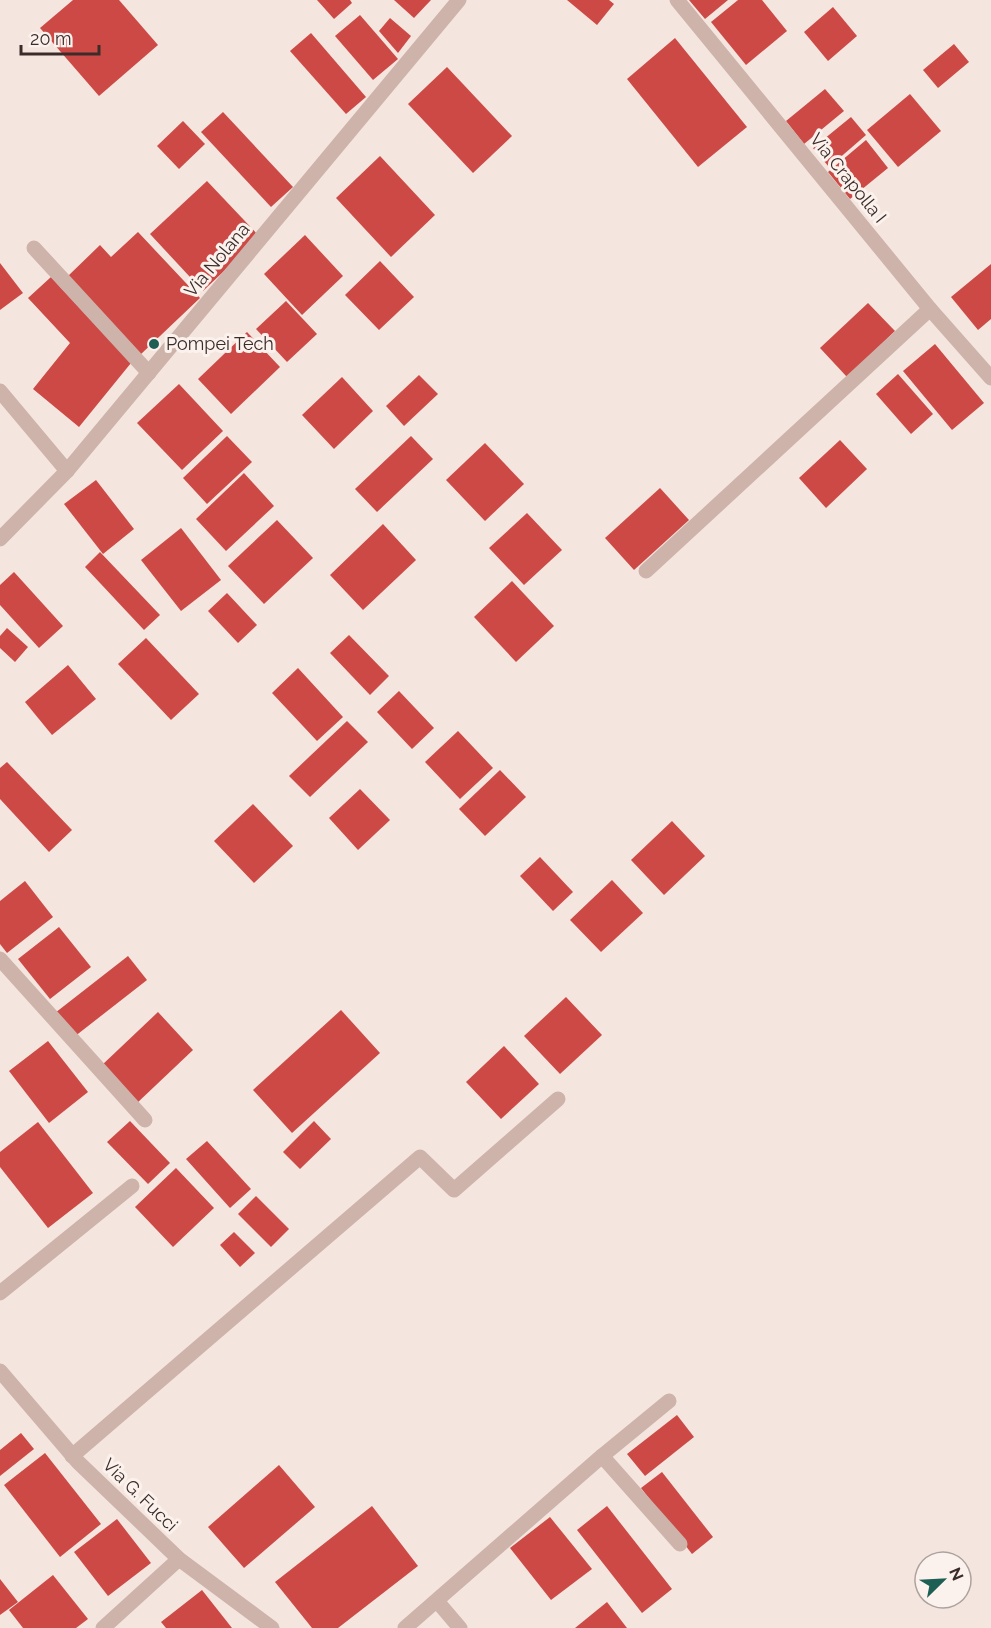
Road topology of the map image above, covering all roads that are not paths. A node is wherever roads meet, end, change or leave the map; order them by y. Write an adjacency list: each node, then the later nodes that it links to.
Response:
1 (459, 0): 5 (street, Via Nolana)
2 (677, 0): 4 (street, Via Crapolla I)
3 (34, 248): 5 (street)
4 (930, 309): 6 (street, Via Crapolla I); 10 (street)
5 (149, 373): 8 (street, Via Nolana)
6 (991, 378)
7 (0, 391): 8 (street)
8 (67, 471): 9 (street, Via Nolana)
9 (0, 540)
10 (646, 571)
11 (0, 959): 13 (street)
12 (558, 1099): 18 (street)
13 (146, 1120)
14 (132, 1186): 15 (street)
15 (0, 1293)
16 (0, 1371): 18 (street, Via G. Fucci)
17 (669, 1401): 19 (street)
18 (72, 1456): 21 (street, Via G. Fucci)
19 (602, 1456): 20 (street); 22 (street)
20 (680, 1544)
21 (179, 1559): 23 (street); 24 (street, Via G. Fucci)
22 (437, 1601): 25 (street); 26 (street)
23 (103, 1628)
24 (272, 1628)
25 (405, 1628)
26 (460, 1628)

